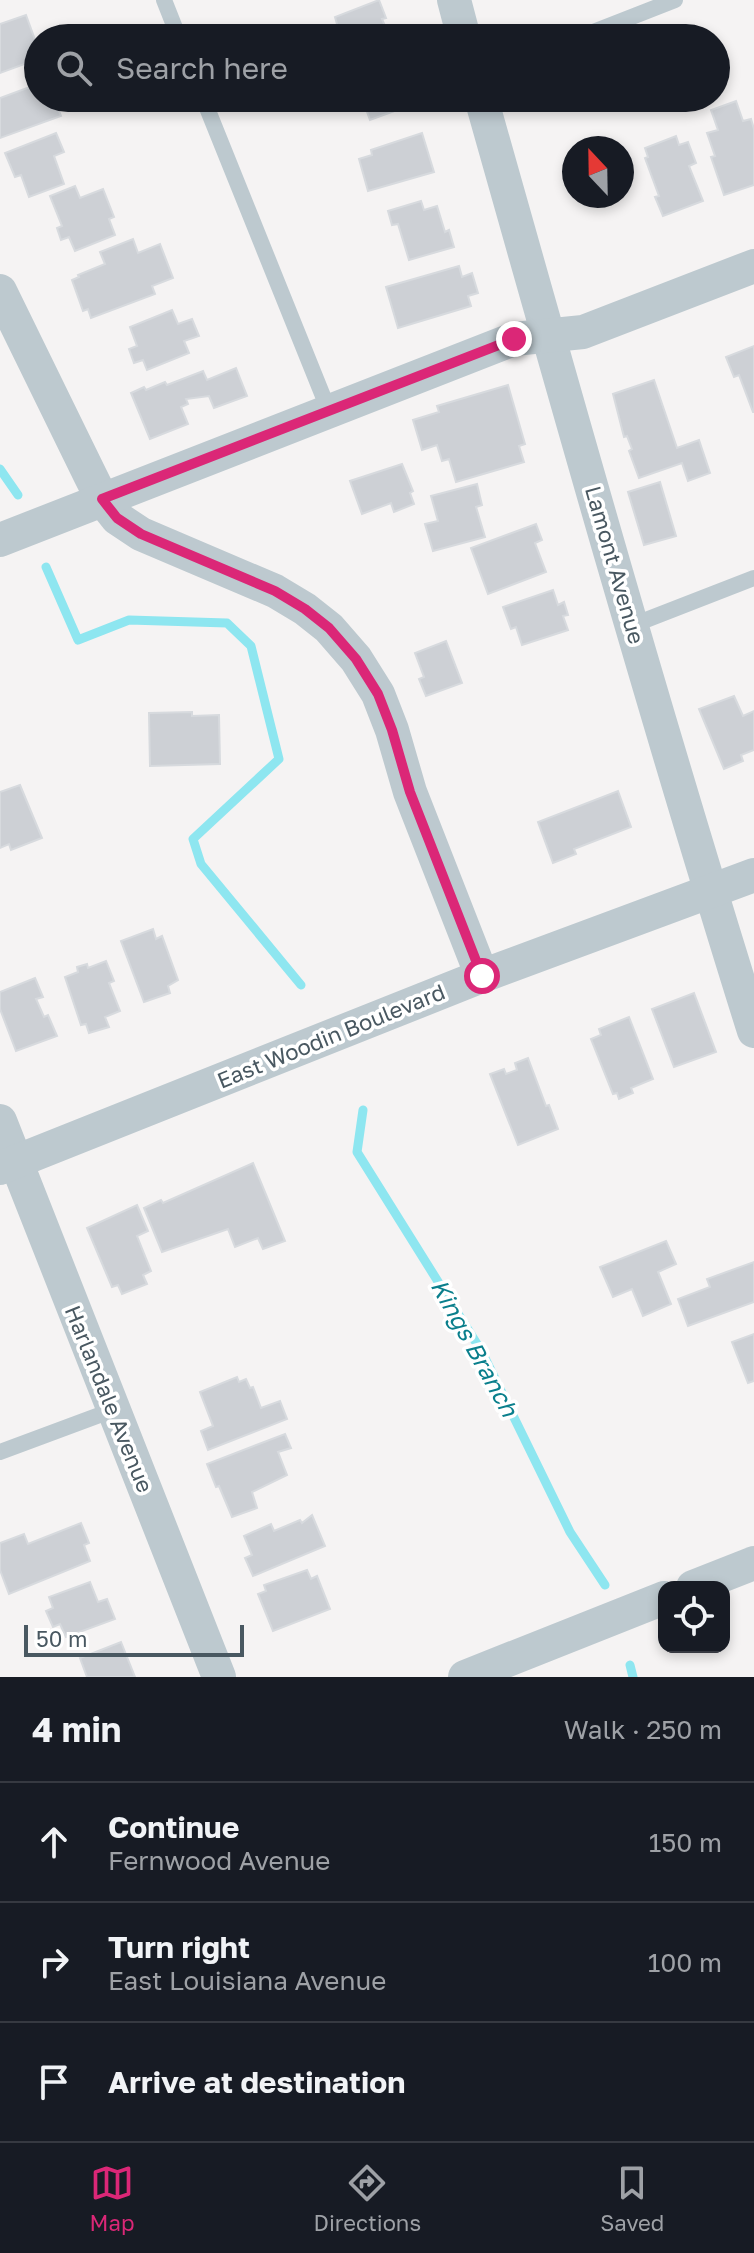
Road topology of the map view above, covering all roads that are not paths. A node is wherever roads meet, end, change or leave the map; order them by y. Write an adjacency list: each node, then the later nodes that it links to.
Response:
1 (164, 0): 4 (lane)
2 (454, 0): 5 (street)
3 (675, 0): 6 (lane)
4 (173, 24)
5 (460, 24)
6 (614, 24)
7 (209, 112): 12 (lane)
8 (485, 112): 11 (street, Lamont Avenue)
9 (754, 266): 11 (street)
10 (0, 291): 13 (street)
11 (548, 334): 12 (street); 16 (street, Lamont Avenue)
12 (329, 411): 13 (street)
13 (102, 499): 14 (street); 19 (street)
14 (0, 540)
15 (754, 578): 16 (lane)
16 (633, 625): 18 (street, Lamont Avenue)
17 (754, 875): 18 (street, East Woodin Boulevard)
18 (711, 892): 19 (street, East Woodin Boulevard); 20 (street, Lamont Avenue)
19 (482, 976): 22 (street, East Woodin Boulevard)
20 (754, 1031)
21 (0, 1121): 22 (street, Harlandale Avenue)
22 (8, 1165): 23 (street, Harlandale Avenue)
23 (113, 1410): 24 (lane); 29 (street, Harlandale Avenue)
24 (0, 1452)
25 (754, 1563): 26 (street)
26 (708, 1581)
27 (658, 1601): 28 (street)
28 (484, 1674)
29 (219, 1677)

